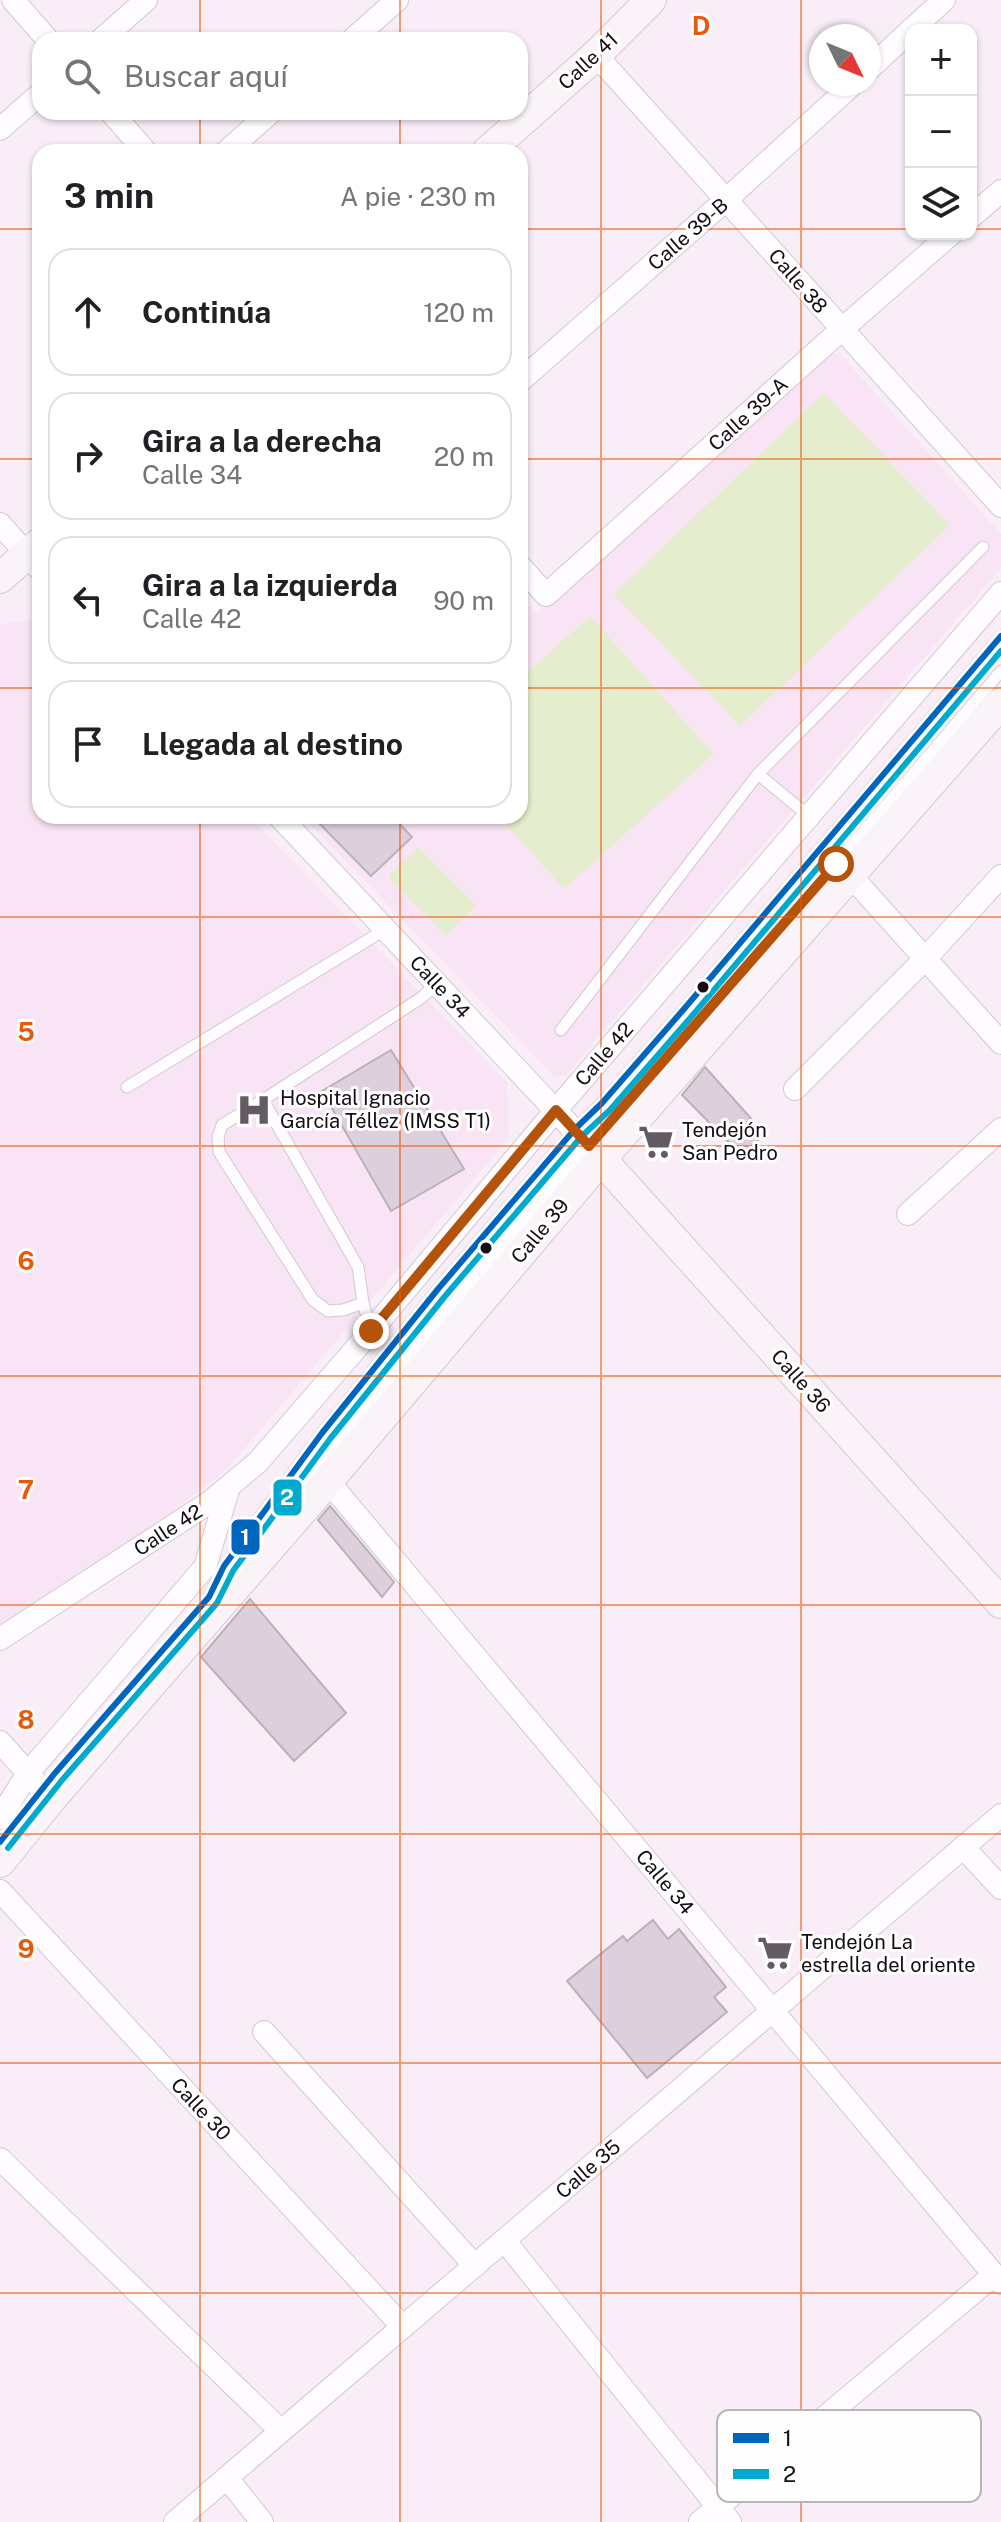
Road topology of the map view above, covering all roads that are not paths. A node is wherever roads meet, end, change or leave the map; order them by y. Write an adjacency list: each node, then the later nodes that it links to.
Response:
1 (13, 0): 7 (street)
2 (146, 0): 8 (street)
3 (397, 0): 9 (street)
4 (650, 0): 11 (main road, Calle 41)
5 (944, 0): 6 (street)
6 (918, 24)
7 (41, 32)
8 (110, 32)
9 (361, 32)
10 (905, 36): 12 (street)
11 (596, 55): 15 (main road, Calle 41); 24 (street, Calle 38)
12 (881, 58)
13 (840, 96): 24 (street, Calle 39-B)
14 (32, 101): 19 (street)
15 (528, 116)
16 (118, 120): 20 (street)
17 (262, 120): 21 (street)
18 (523, 120): 22 (main road, Calle 41)
19 (0, 129)
20 (139, 144)
21 (235, 144)
22 (496, 144)
23 (1001, 191): 25 (street)
24 (727, 199): 27 (street, Calle 38); 28 (street, Calle 39-B)
25 (977, 212)
26 (944, 240): 27 (street, Calle 39-A)
27 (841, 330): 29 (street, Calle 38); 34 (street, Calle 39-A)
28 (528, 374)
29 (1001, 506)
30 (0, 524): 32 (street)
31 (983, 547): 40 (lane)
32 (32, 552)
33 (32, 558): 35 (main road)
34 (528, 575)
35 (0, 578)
36 (1001, 593): 41 (street, Calle 42)
37 (1001, 636): 55 (lane)
38 (1001, 671): 55 (lane)
39 (1001, 703): 43 (main road, Calle 39)
40 (758, 774): 41 (lane); 48 (lane)
41 (809, 816): 53 (street, Calle 42)
42 (287, 824): 45 (street, Calle 34)
43 (850, 875): 46 (street); 55 (main road, Calle 39)
44 (1001, 876): 46 (street)
45 (386, 929): 47 (street, Calle 34); 50 (lane)
46 (925, 959): 49 (street); 51 (street)
47 (437, 984): 52 (lane); 53 (street, Calle 34)
48 (561, 1030)
49 (1001, 1043)
50 (127, 1087)
51 (795, 1089)
52 (263, 1100): 57 (lane); 57 (lane)
53 (556, 1110): 55 (street, Calle 34); 58 (street, Calle 42)
54 (1001, 1129): 56 (street)
55 (588, 1145): 59 (main road, Calle 39); 61 (lane); 61 (lane); 62 (main road, Calle 36)
56 (908, 1214)
57 (363, 1303): 58 (lane)
58 (371, 1331): 60 (street, Calle 42)
59 (328, 1481): 65 (main road, Calle 39); 71 (street, Calle 34)
60 (229, 1487): 63 (street, Calle 42); 65 (street)
61 (209, 1597): 65 (lane)
62 (1001, 1603)
63 (0, 1639)
64 (0, 1742): 65 (street)
65 (52, 1779): 67 (main road, Calle 39); 67 (street, Calle 39)
66 (1001, 1815): 68 (street, Calle 35)
67 (7, 1824)
68 (963, 1847): 69 (street); 71 (street, Calle 35)
69 (1001, 1888)
70 (0, 1891): 77 (street, Calle 30)
71 (773, 2010): 74 (street, Calle 35); 76 (street, Calle 34)
72 (264, 2032): 75 (street)
73 (0, 2159): 79 (street)
74 (504, 2240): 75 (street, Calle 35); 81 (street)
75 (475, 2266): 77 (street, Calle 35)
76 (998, 2279): 78 (street)
77 (403, 2327): 79 (street, Calle 35)
78 (845, 2410)
79 (281, 2431): 80 (street, Calle 35)
80 (227, 2478): 82 (street, Calle 35); 83 (street)
81 (724, 2514): 84 (street)
82 (175, 2522)
83 (262, 2522)
84 (700, 2522)

